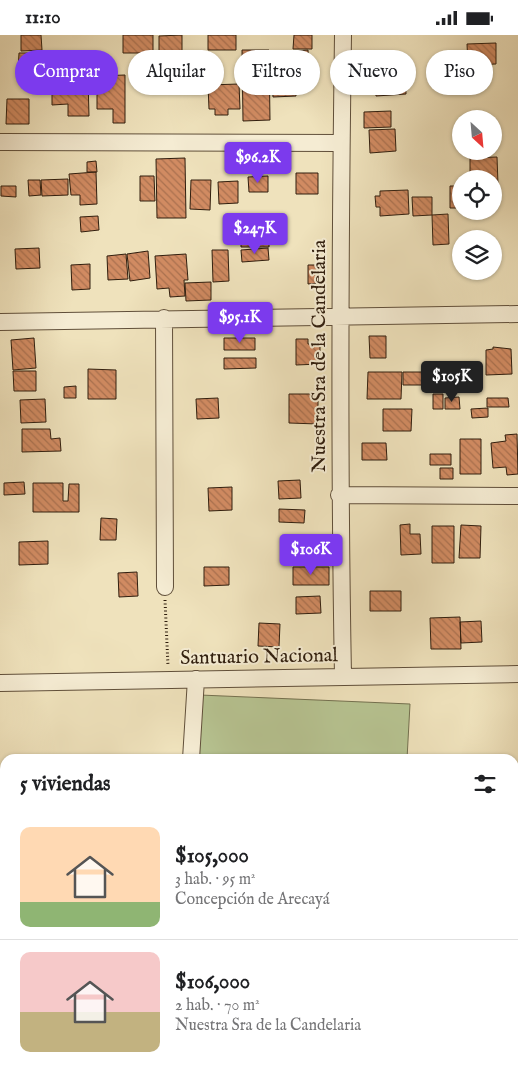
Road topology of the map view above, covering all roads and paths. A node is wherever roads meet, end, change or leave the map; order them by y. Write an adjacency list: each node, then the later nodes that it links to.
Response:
1 (343, 35): 3 (street, Nuestra Sra de la Candelaria)
2 (0, 142): 3 (street)
3 (342, 143): 5 (street, Nuestra Sra de la Candelaria)
4 (518, 314): 5 (street)
5 (339, 316): 6 (street); 8 (street, Nuestra Sra de la Candelaria)
6 (164, 318): 7 (street); 10 (street)
7 (0, 322)
8 (339, 495): 9 (street); 12 (street, Nuestra Sra de la Candelaria)
9 (518, 496)
10 (164, 587): 14 (path)
11 (518, 674): 12 (street, Santuario Nacional)
12 (343, 676): 13 (street, Santuario Nacional)
13 (196, 679): 14 (street, Santuario Nacional); 16 (street)
14 (169, 680): 15 (street, Santuario Nacional)
15 (0, 683)
16 (191, 754)

